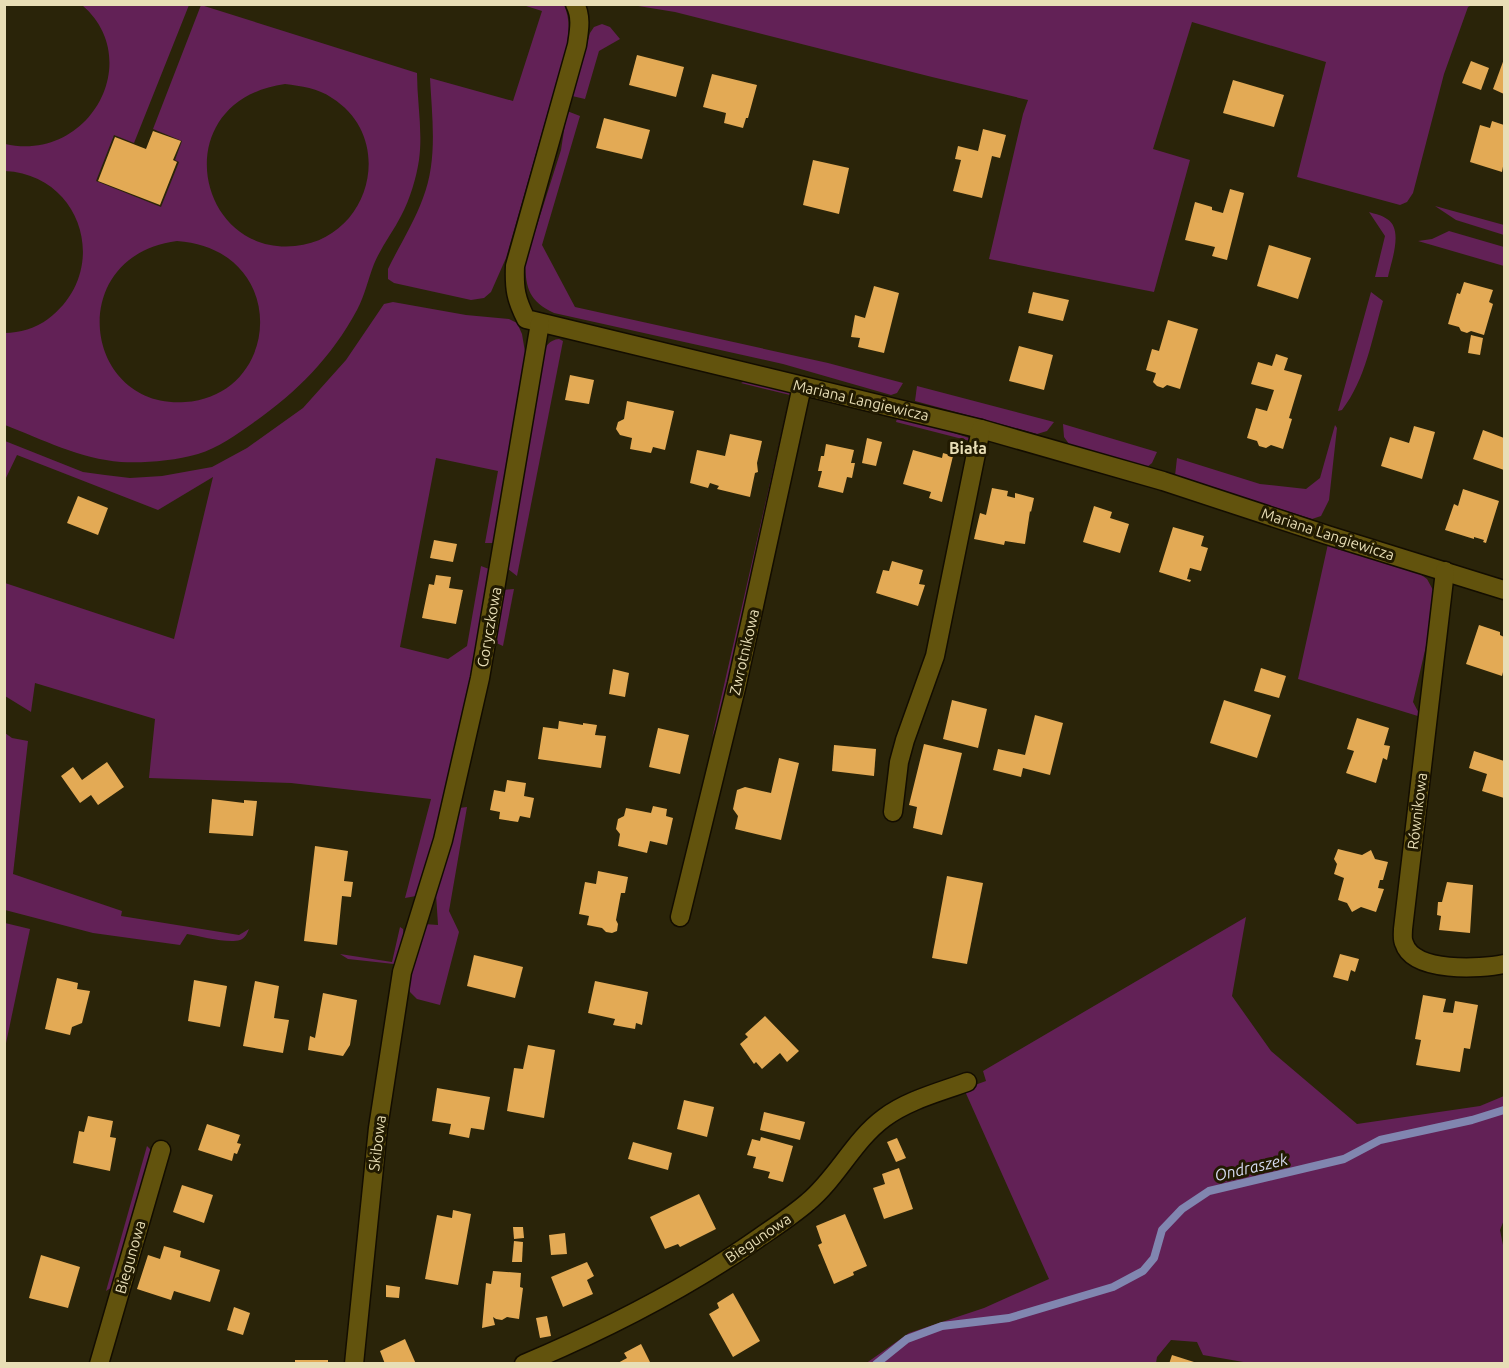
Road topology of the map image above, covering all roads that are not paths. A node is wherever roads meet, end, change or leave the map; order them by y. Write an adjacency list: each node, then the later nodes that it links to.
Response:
1 (575, 4): 2 (street, Mariana Langiewicza)
2 (540, 323): 3 (street, Mariana Langiewicza); 9 (street, Goryczkowa)
3 (802, 386): 4 (street, Mariana Langiewicza); 8 (street, Zwrotnikowa)
4 (981, 429): 5 (street, Mariana Langiewicza); 7 (street)
5 (1445, 571): 6 (street, Mariana Langiewicza); 10 (street, Równikowa)
6 (1504, 590)
7 (892, 812)
8 (680, 917)
9 (417, 926): 14 (street, Skibowa)
10 (1504, 964)
11 (967, 1082): 15 (street, Biegunowa)
12 (161, 1150): 13 (street, Biegunowa)
13 (99, 1364)
14 (354, 1364)
15 (524, 1364)

